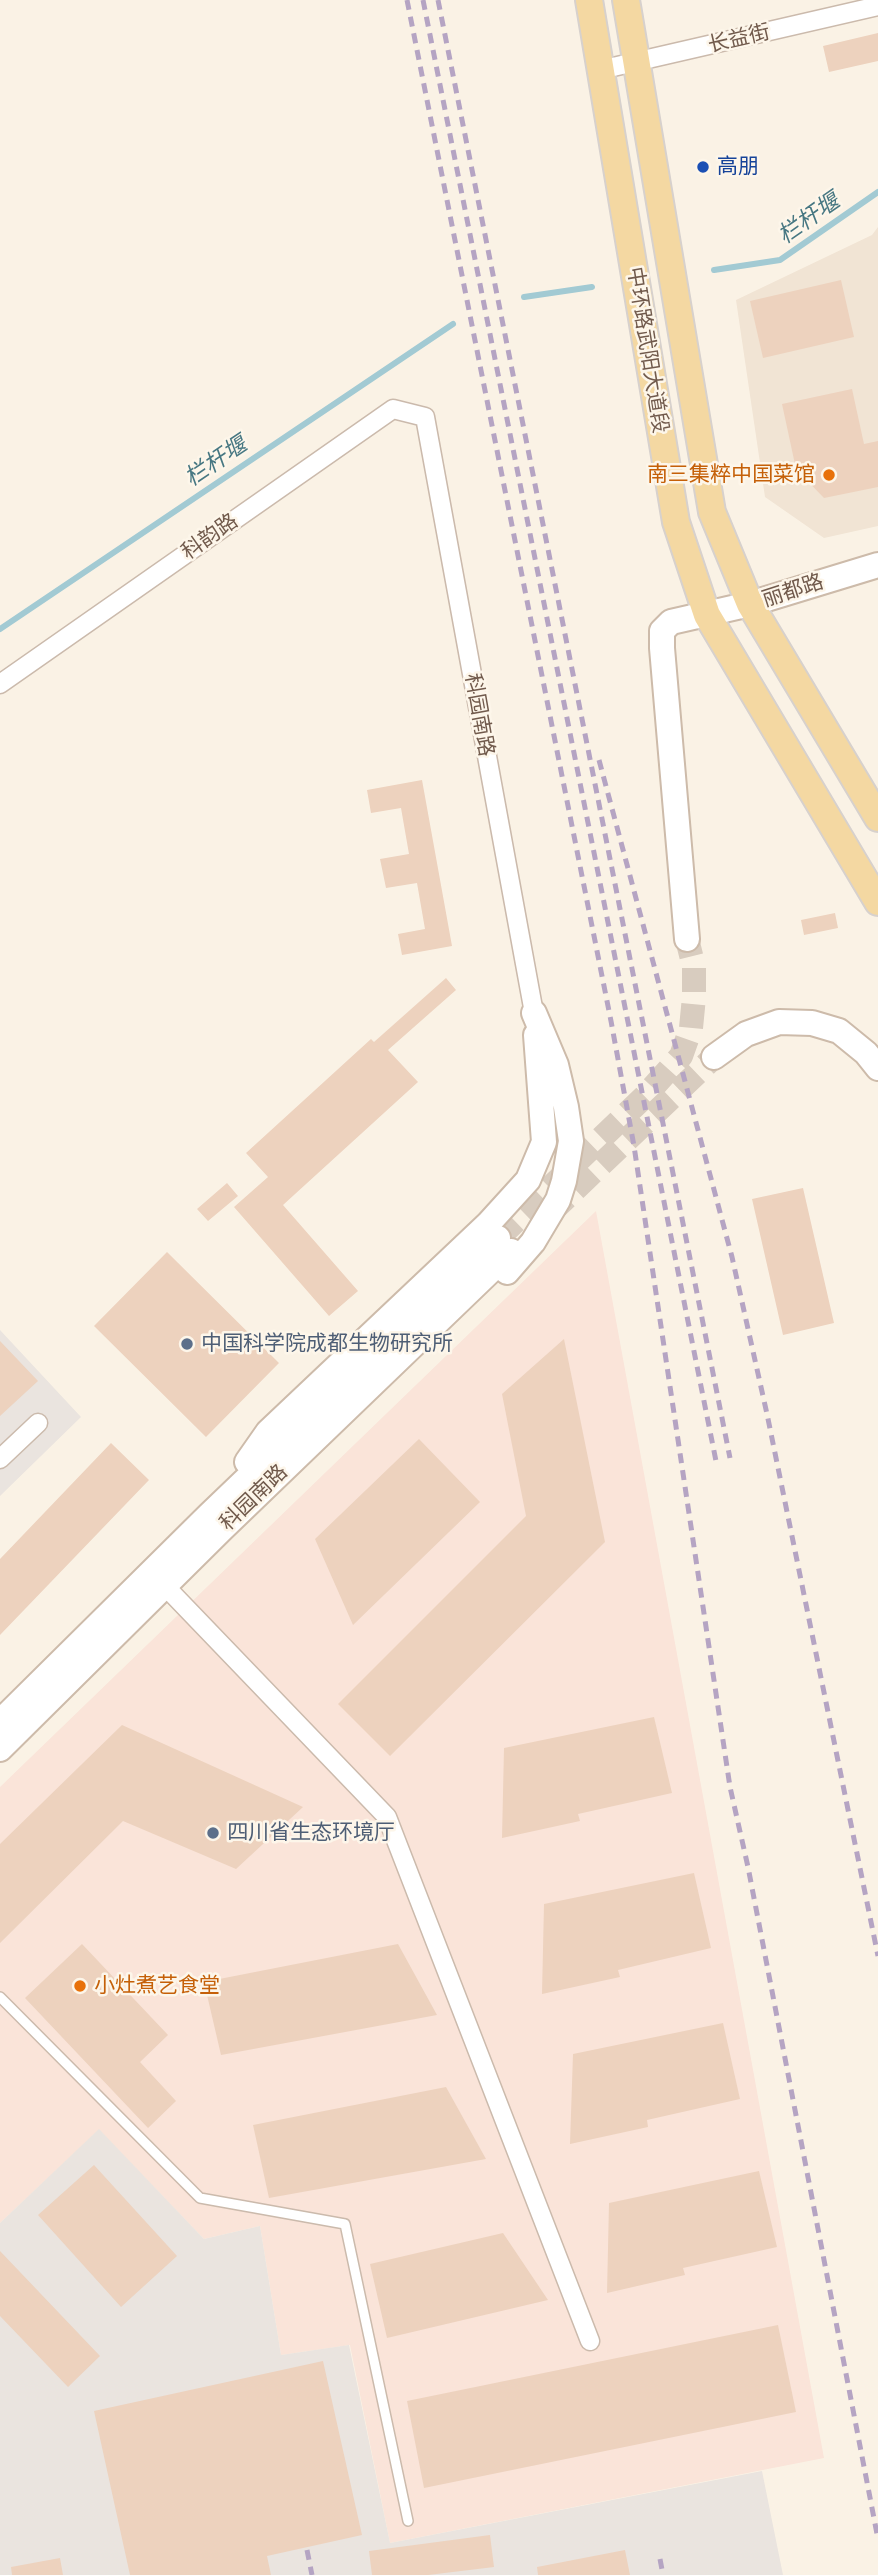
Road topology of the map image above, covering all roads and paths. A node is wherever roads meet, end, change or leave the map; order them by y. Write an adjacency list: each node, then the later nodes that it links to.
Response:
1 (589, 0): 5 (main road, 中环路武阳大道段)
2 (626, 0): 4 (main road, 中环路武阳大道段)
3 (878, 6): 4 (street, 长益街)
4 (638, 62): 5 (street, 长益街); 8 (main road, 中环路武阳大道段)
5 (600, 70): 9 (main road, 中环路武阳大道段)
6 (425, 416): 10 (street, 科韵路); 14 (street, 科园南路)
7 (878, 565): 8 (street, 丽都路)
8 (750, 604): 9 (street, 丽都路); 11 (main road, 中环路武阳大道段)
9 (707, 615): 12 (main road, 中环路武阳大道段); 13 (street, 丽都路)
10 (0, 684)
11 (878, 818)
12 (878, 901)
13 (687, 939)
14 (534, 1013): 17 (street); 17 (street)
15 (714, 1057): 16 (street)
16 (878, 1068)
17 (504, 1243): 20 (street, 科园南路); 20 (street)
18 (38, 1423): 19 (street)
19 (0, 1459)
20 (216, 1522): 21 (street, 科园南路); 22 (street, 科园南路)
21 (165, 1586): 23 (street, 科园南路); 25 (street)
22 (0, 1722)
23 (0, 1749)
24 (0, 1997): 26 (lane)
25 (590, 2341)
26 (408, 2521)

